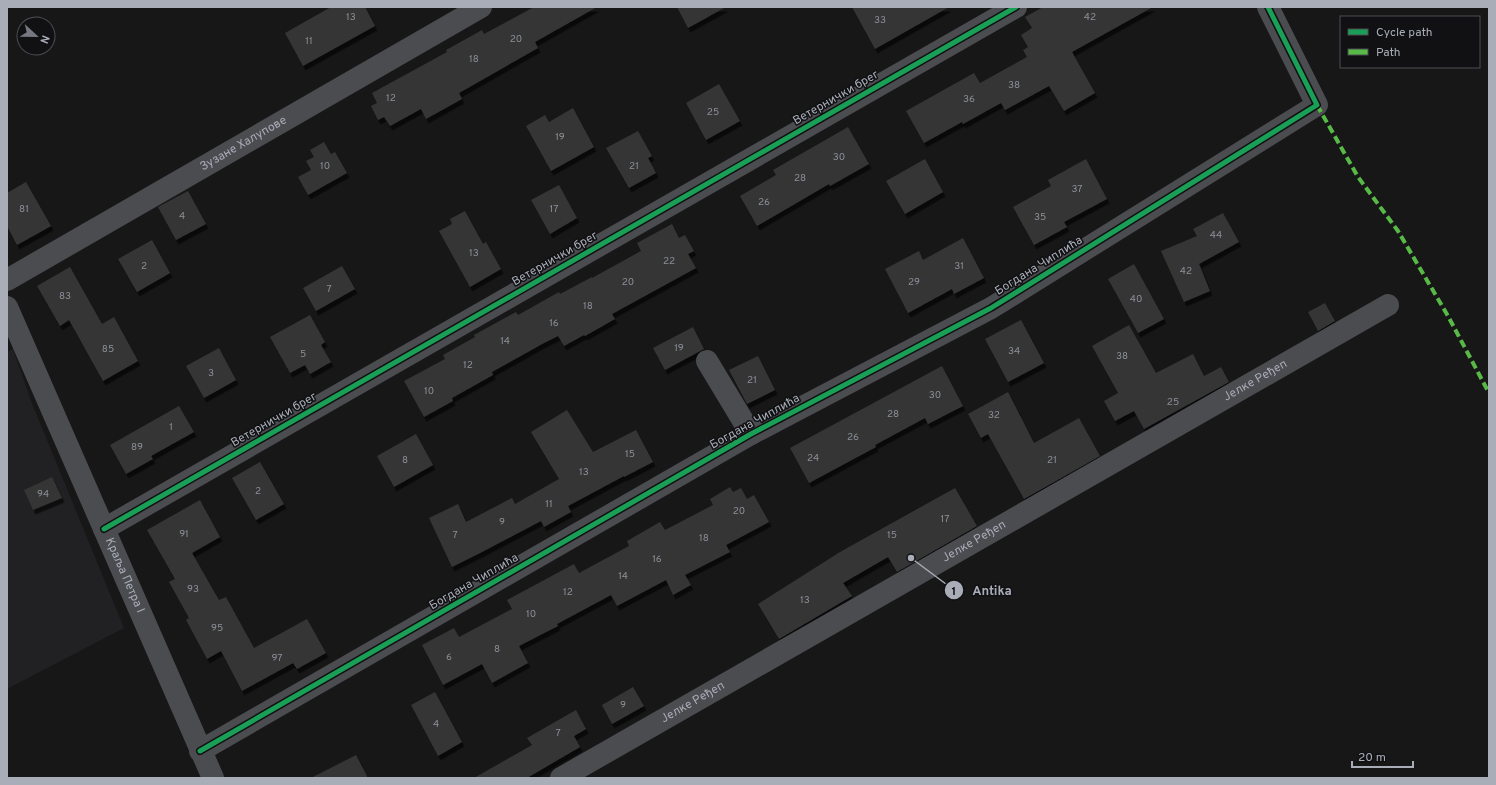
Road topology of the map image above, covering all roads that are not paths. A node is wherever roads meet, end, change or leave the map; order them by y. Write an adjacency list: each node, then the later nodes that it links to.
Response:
1 (481, 7): 4 (street, Зузане Халупове)
2 (1016, 7): 9 (street, Ветернички брег)
3 (1268, 7): 8 (street, Богдана Чиплића)
4 (7, 280)
5 (1388, 305): 12 (street, Јелке Ређеп)
6 (7, 307): 9 (street, Краља Петра I)
7 (707, 361): 8 (street)
8 (751, 434): 10 (street, Богдана Чиплића)
9 (104, 529): 10 (street, Краља Петра I)
10 (200, 751): 11 (street, Краља Петра I)
11 (213, 778)
12 (561, 778)

